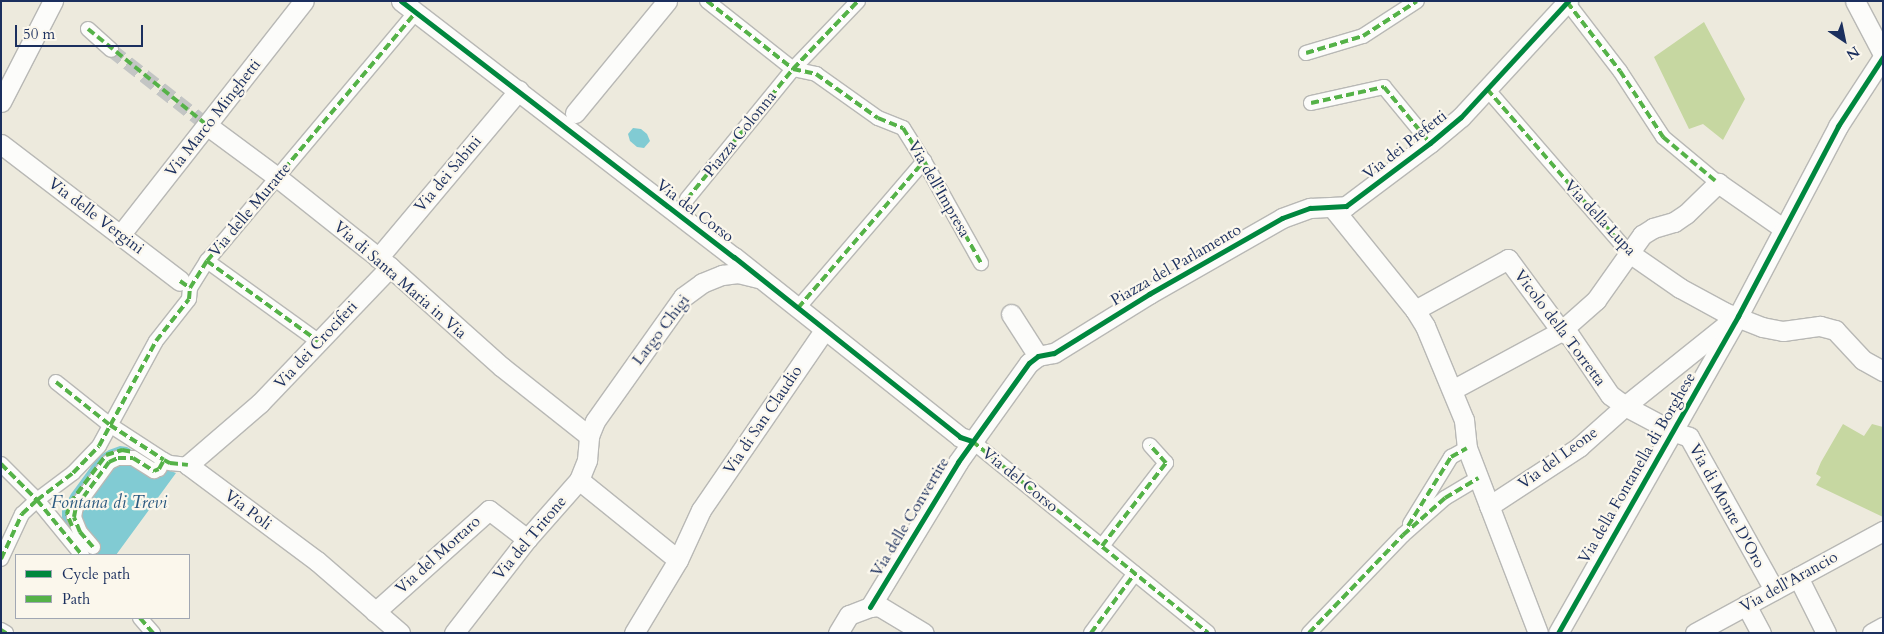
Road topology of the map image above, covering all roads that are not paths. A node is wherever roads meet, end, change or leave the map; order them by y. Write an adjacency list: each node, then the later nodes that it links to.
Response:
1 (53, 1): 17 (street)
2 (304, 1): 20 (street, Via Marco Minghetti)
3 (667, 1): 19 (street)
4 (707, 1): 14 (street)
5 (858, 1): 14 (street, Piazza Colonna)
6 (1417, 1): 12 (street)
7 (1568, 1): 16 (street, Via dei Prefetti); 25 (street)
8 (1854, 1): 13 (street)
9 (409, 7): 15 (street, Via del Corso); 24 (street, Via delle Muratte)
10 (88, 29): 11 (street)
11 (111, 50)
12 (1306, 53)
13 (1883, 55): 28 (street, Via della Fontanella di Borghese)
14 (792, 69): 23 (street, Via dell'Impresa); 26 (street, Piazza Colonna)
15 (518, 90): 33 (street, Via dei Sabini); 34 (street, Via del Corso)
16 (1487, 90): 21 (street, Via dei Prefetti); 30 (street, Via della Lupa)
17 (1, 102)
18 (1311, 103): 21 (street)
19 (575, 113)
20 (203, 123): 24 (street, Via di Santa Maria in Via); 29 (street, Via Marco Minghetti)
21 (1430, 143): 27 (street, Via dei Prefetti)
22 (1, 144): 29 (street, Via delle Vergini)
23 (924, 161): 32 (street, Via dell'Impresa); 36 (street)
24 (277, 177): 31 (street, Via delle Muratte); 33 (street, Via di Santa Maria in Via)
25 (1718, 183): 28 (street); 30 (street)
26 (687, 199)
27 (1332, 207): 37 (street); 43 (street, Piazza del Parlamento)
28 (1783, 231): 39 (street, Via della Fontanella di Borghese)
29 (121, 234): 35 (street, Via delle Vergini)
30 (1628, 252): 39 (street, Via della Lupa); 41 (street)
31 (208, 260): 35 (street, Via delle Muratte); 42 (street)
32 (982, 262)
33 (384, 263): 42 (street, Via dei Crociferi); 50 (street, Via di Santa Maria in Via)
34 (764, 281): 36 (street, Via del Corso); 50 (street, Largo Chigi)
35 (185, 284): 48 (street, Via delle Muratte)
36 (798, 308): 40 (street, Via del Corso)
37 (1415, 310): 41 (street, Vicolo della Torretta); 46 (street)
38 (1011, 314): 43 (street)
39 (1738, 316): 44 (street, Via della Lupa); 47 (street, Via del Leone); 49 (street, Via della Fontanella di Borghese)
40 (825, 329): 51 (street, Via del Corso); 69 (street, Via di San Claudio)
41 (1561, 331): 46 (street); 47 (street, Vicolo della Torretta)
42 (318, 341): 55 (street, Via dei Crociferi)
43 (1038, 356): 51 (street, Via delle Convertite)
44 (1883, 371)
45 (56, 382): 48 (street)
46 (1452, 390): 53 (street)
47 (1625, 406): 49 (street, Vicolo della Torretta); 60 (street, Via del Leone)
48 (110, 425): 55 (street); 59 (street, Via delle Muratte)
49 (1672, 431): 72 (street, Via di Monte D'Oro); 90 (street, Via della Fontanella di Borghese)
50 (590, 436): 58 (street, Via del Tritone)
51 (972, 442): 65 (street, Via del Corso); 74 (street, Via delle Convertite)
52 (1150, 445): 65 (street)
53 (1467, 448): 57 (street); 63 (street)
54 (133, 452): 61 (street)
55 (177, 463): 66 (street); 75 (street, Via Poli)
56 (1, 464): 59 (street)
57 (1478, 478): 60 (street); 63 (street)
58 (579, 480): 64 (street, Via del Tritone); 69 (street)
59 (37, 500): 67 (street); 68 (street, Via delle Muratte)
60 (1489, 506): 89 (street)
61 (75, 531)
62 (1883, 531): 71 (street, Via dell'Arancio)
63 (1403, 535): 88 (street)
64 (527, 539): 75 (street, Via del Mortaro); 83 (street, Via del Tritone)
65 (1102, 546): 70 (street, Via del Corso)
66 (93, 547)
67 (81, 554)
68 (1, 559)
69 (678, 560): 84 (street, Via di San Claudio)
70 (1135, 573): 86 (street); 87 (street, Via del Corso)
71 (1798, 577): 72 (street, Via dell'Arancio); 93 (street)
72 (1774, 590): 73 (street, Via dell'Arancio)
73 (1746, 605): 91 (street, Via dell'Arancio); 92 (street)
74 (870, 607): 79 (street); 85 (street)
75 (375, 612): 82 (street, Via Poli)
76 (141, 619): 81 (street)
77 (1883, 627): 94 (street)
78 (1, 630): 80 (street)
79 (839, 631)
80 (6, 633)
81 (153, 633)
82 (400, 633)
83 (454, 633)
84 (634, 633)
85 (924, 633)
86 (1091, 633)
87 (1208, 633)
88 (1309, 633)
89 (1538, 633)
90 (1558, 633)
91 (1695, 633)
92 (1761, 633)
93 (1826, 633)
94 (1872, 633)

